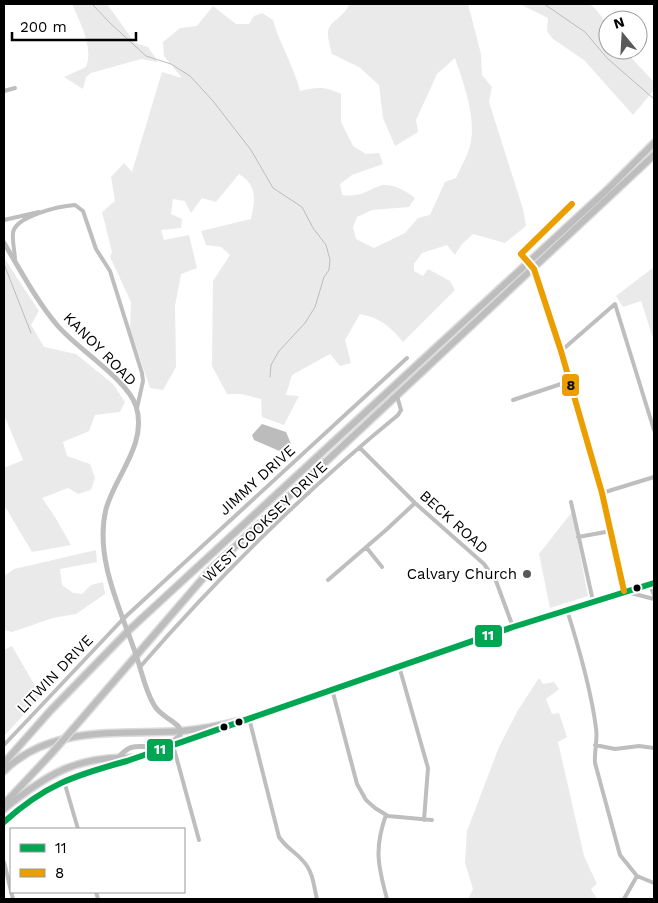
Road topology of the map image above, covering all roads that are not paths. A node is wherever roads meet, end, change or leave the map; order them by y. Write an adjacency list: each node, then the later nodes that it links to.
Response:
1 (15, 88): 2 (street)
2 (4, 91)
3 (654, 143): 10 (highway)
4 (654, 155): 11 (highway)
5 (572, 204): 10 (street)
6 (46, 212): 7 (street); 9 (street); 19 (street)
7 (4, 220)
8 (4, 243): 9 (street, KANOY ROAD)
9 (16, 262): 19 (street, KANOY ROAD)
10 (529, 262): 11 (street); 16 (highway)
11 (534, 269): 12 (street); 17 (highway)
12 (562, 350): 15 (street); 20 (street)
13 (407, 358): 14 (street, JIMMY DRIVE)
14 (385, 378): 16 (street); 37 (street, JIMMY DRIVE)
15 (570, 381): 18 (street); 23 (street)
16 (391, 388): 39 (highway)
17 (396, 396): 21 (street, WEST COOKSEY DRIVE); 40 (highway)
18 (512, 400)
19 (136, 408): 37 (street, KANOY ROAD)
20 (654, 430)
21 (360, 448): 24 (street, BECK ROAD); 42 (street, WEST COOKSEY DRIVE)
22 (654, 477): 23 (street)
23 (602, 493): 26 (street)
24 (415, 502): 28 (street); 38 (street, BECK ROAD)
25 (571, 502): 27 (street)
26 (611, 531): 27 (street); 32 (street)
27 (578, 537): 35 (street)
28 (366, 548): 29 (street); 30 (street)
29 (382, 567)
30 (328, 580)
31 (652, 584): 32 (main road); 33 (street)
32 (624, 591): 34 (street); 35 (main road)
33 (654, 595)
34 (654, 599)
35 (593, 601): 36 (main road)
36 (566, 610): 38 (main road); 49 (street)
37 (123, 619): 39 (street, KANOY ROAD); 47 (street, LITWIN DRIVE)
38 (513, 627): 41 (main road)
39 (128, 632): 40 (street, KANOY ROAD); 53 (highway)
40 (136, 654): 42 (street, KANOY ROAD); 57 (highway, bridge)
41 (399, 666): 43 (main road); 60 (street)
42 (140, 667): 46 (street, KANOY ROAD)
43 (332, 689): 44 (main road); 59 (street)
44 (249, 718): 45 (main road); 69 (street)
45 (238, 721): 46 (main road); 46 (highway)
46 (181, 736): 48 (main road); 51 (street); 55 (highway)
47 (4, 745)
48 (173, 745): 52 (main road); 64 (street)
49 (595, 745): 50 (street); 66 (street)
50 (654, 748)
51 (119, 757): 52 (highway); 54 (street); 58 (highway)
52 (135, 758): 54 (street)
53 (4, 763)
54 (111, 765): 56 (street)
55 (4, 770)
56 (64, 781): 62 (street); 63 (street)
57 (4, 804)
58 (4, 809)
59 (386, 815): 60 (street); 70 (street)
60 (424, 820): 61 (street)
61 (432, 820)
62 (4, 822)
63 (78, 828)
64 (199, 840)
65 (4, 862): 68 (street)
66 (637, 876): 67 (street); 71 (street)
67 (654, 883)
68 (10, 887)
69 (317, 899)
70 (387, 899)
71 (624, 899)

